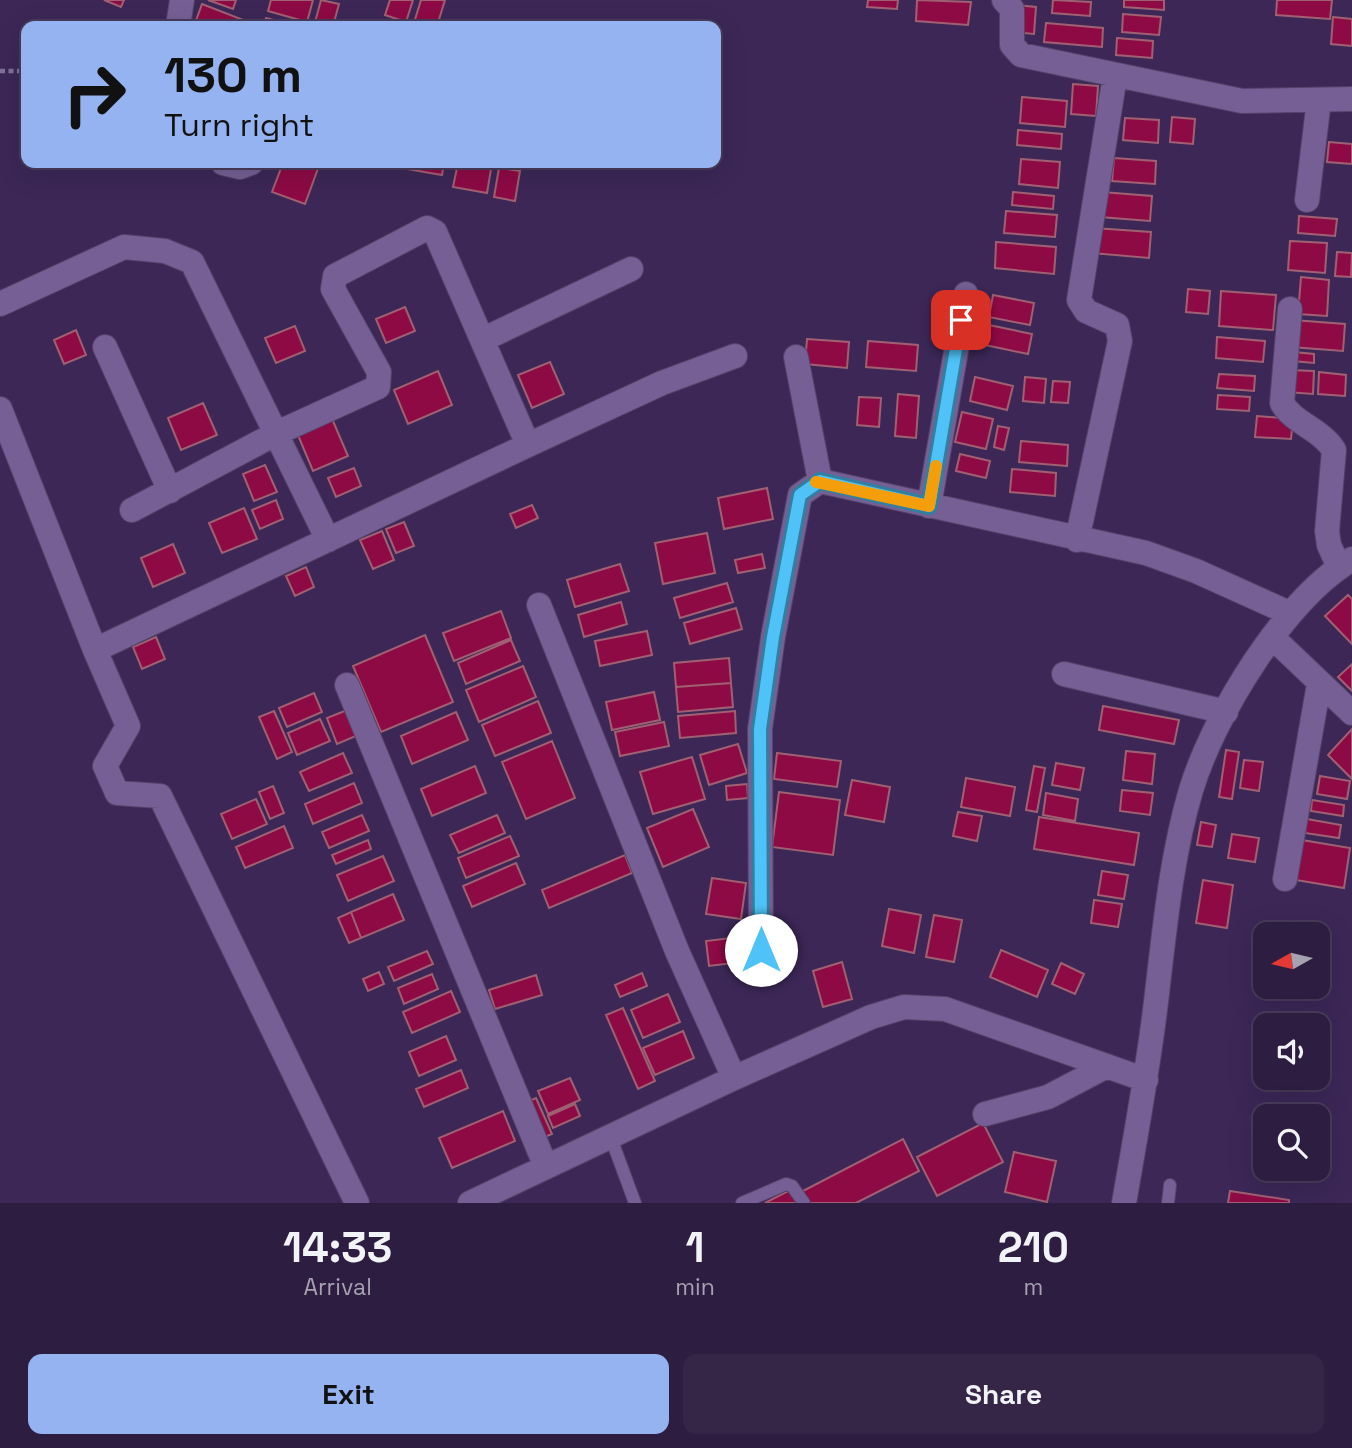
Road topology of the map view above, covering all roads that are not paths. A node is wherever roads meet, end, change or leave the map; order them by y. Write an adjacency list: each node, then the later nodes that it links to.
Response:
1 (182, 0): 3 (street)
2 (1004, 0): 4 (street)
3 (179, 21)
4 (1115, 76): 6 (street); 23 (street)
5 (1352, 99): 6 (street)
6 (1319, 100): 7 (street)
7 (1307, 200)
8 (632, 270): 12 (street)
9 (966, 293): 21 (street)
10 (0, 304): 17 (street)
11 (1290, 309): 25 (street)
12 (484, 339): 17 (street); 18 (street)
13 (105, 347): 20 (street)
14 (734, 356): 18 (street)
15 (796, 357): 19 (street)
16 (0, 409): 29 (street)
17 (277, 433): 20 (street); 24 (street)
18 (528, 445): 24 (street)
19 (820, 481): 21 (street); 36 (street)
20 (170, 491): 22 (street)
21 (929, 506): 23 (street)
22 (132, 510)
23 (1077, 540): 27 (street)
24 (328, 541): 29 (street)
25 (1345, 563): 27 (street)
26 (539, 605): 38 (street)
27 (1289, 613): 28 (street)
28 (1272, 637): 31 (street); 33 (street)
29 (95, 650): 44 (street)
30 (1064, 674): 33 (street)
31 (1319, 684): 34 (street); 35 (street)
32 (347, 685): 42 (street)
33 (1226, 712): 39 (street)
34 (1352, 713)
35 (1285, 879)
36 (761, 950)
37 (1107, 1066): 38 (street); 39 (street); 40 (street)
38 (734, 1078): 41 (street)
39 (1146, 1080): 49 (street)
40 (985, 1114)
41 (611, 1138): 42 (street); 46 (lane)
42 (546, 1167): 45 (street)
43 (1170, 1185): 50 (lane)
44 (356, 1203)
45 (470, 1203)
46 (635, 1203)
47 (741, 1203): 48 (lane)
48 (804, 1203)
49 (1124, 1203)
50 (1168, 1203)

